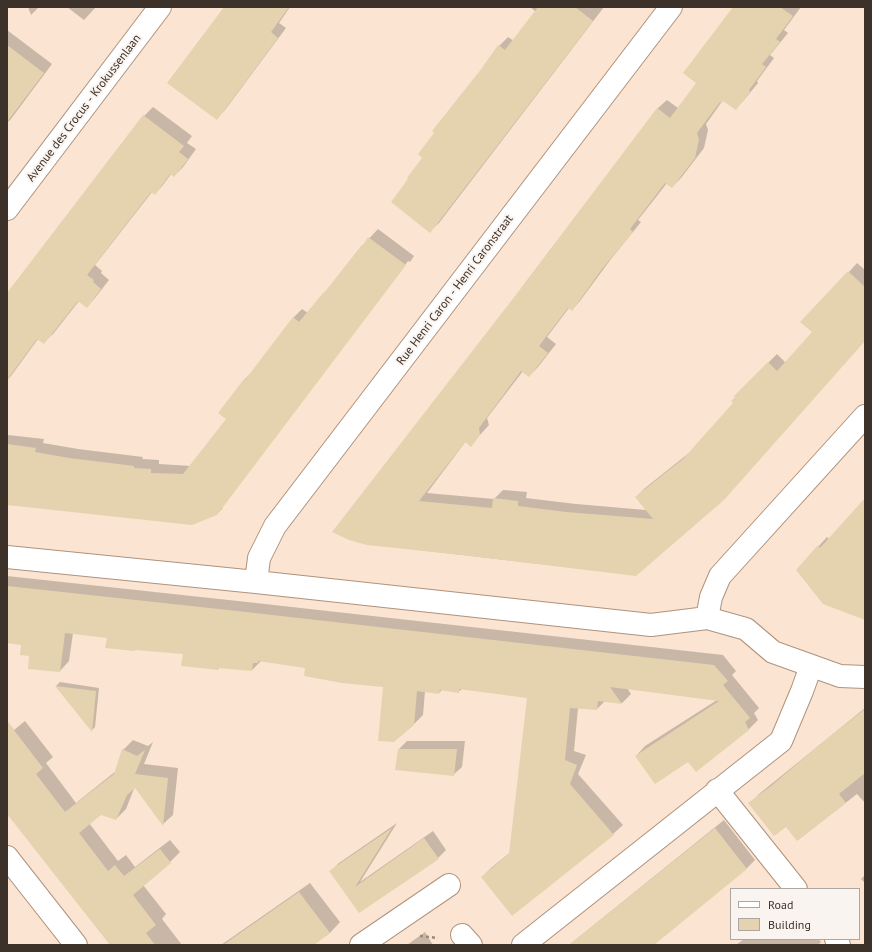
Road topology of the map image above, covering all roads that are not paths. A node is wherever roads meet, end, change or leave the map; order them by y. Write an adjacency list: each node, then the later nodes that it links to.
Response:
1 (160, 7): 3 (street, Avenue des Crocus - Krokussenlaan)
2 (671, 7): 6 (street, Rue Henri Caron - Henri Caronstraat)
3 (7, 209)
4 (865, 416): 7 (street)
5 (7, 557): 6 (street)
6 (256, 582): 7 (street)
7 (707, 618): 8 (street)
8 (811, 666): 9 (street); 10 (street)
9 (865, 677)
10 (717, 790): 13 (street); 16 (street)
11 (7, 857): 14 (street)
12 (450, 885): 15 (street)
13 (795, 888)
14 (76, 945)
15 (361, 945)
16 (523, 945)

